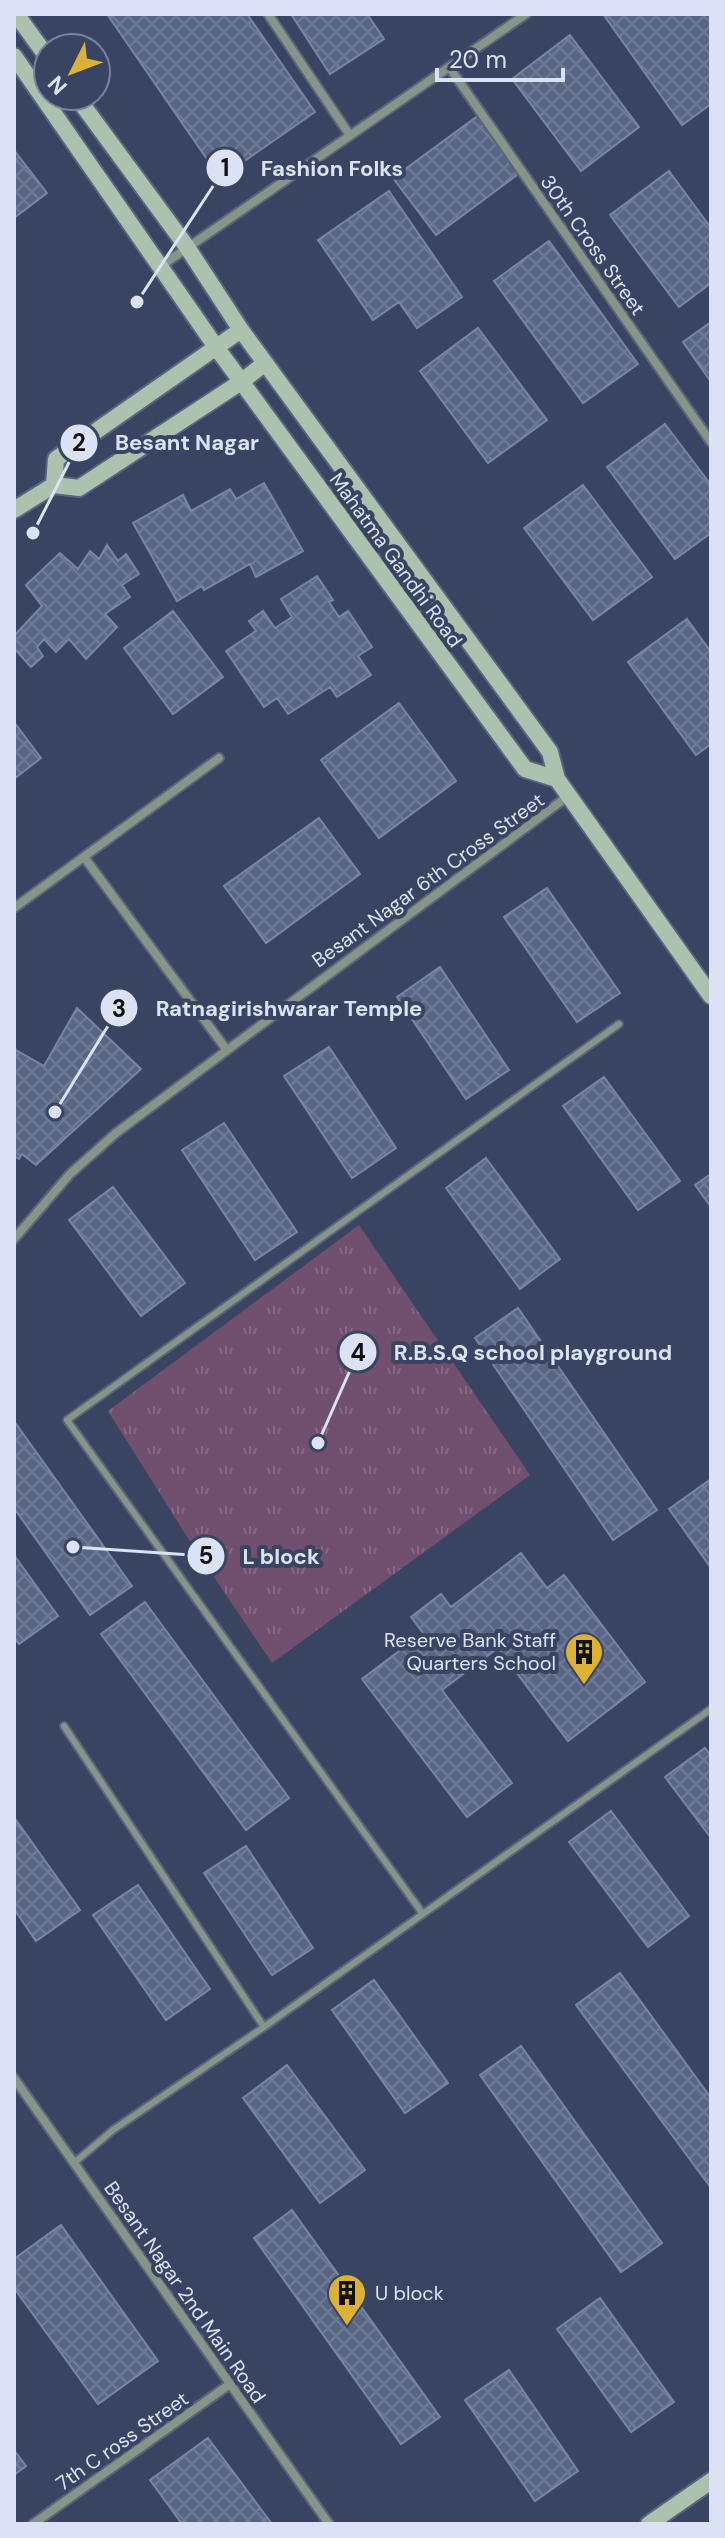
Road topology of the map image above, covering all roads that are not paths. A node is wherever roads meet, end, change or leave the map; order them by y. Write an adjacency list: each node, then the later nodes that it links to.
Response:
1 (16, 14): 4 (main road)
2 (268, 14): 8 (street)
3 (526, 14): 6 (street)
4 (32, 36)
5 (14, 56): 10 (main road, Mahatma Gandhi Road)
6 (449, 67): 8 (street); 15 (street, 30th Cross Street)
7 (88, 112): 9 (main road, Mahatma Gandhi Road)
8 (349, 134): 9 (street)
9 (187, 247): 10 (street); 11 (main road, Mahatma Gandhi Road)
10 (160, 267): 12 (main road, Mahatma Gandhi Road)
11 (241, 330): 12 (main road); 13 (main road, Mahatma Gandhi Road)
12 (216, 347): 14 (main road, Mahatma Gandhi Road); 16 (main road)
13 (265, 363): 14 (main road); 19 (main road, Mahatma Gandhi Road)
14 (241, 382): 16 (main road); 19 (main road, Mahatma Gandhi Road)
15 (711, 442)
16 (54, 485): 17 (main road)
17 (14, 510)
18 (219, 758): 21 (street)
19 (557, 779): 20 (main road, Mahatma Gandhi Road)
20 (569, 796): 23 (main road, Mahatma Gandhi Road); 25 (street, Besant Nagar 6th Cross Street)
21 (84, 857): 22 (street); 25 (street)
22 (14, 908)
23 (711, 996)
24 (619, 1024): 29 (lane)
25 (226, 1049): 26 (street, Besant Nagar 6th Cross Street)
26 (14, 1239)
27 (711, 1709): 29 (lane)
28 (64, 1726): 30 (lane)
29 (423, 1914): 30 (lane)
30 (264, 2027): 32 (lane)
31 (14, 2078): 32 (street, Besant Nagar 2nd Main Road)
32 (74, 2163): 33 (street, Besant Nagar 2nd Main Road)
33 (230, 2384): 35 (street, 7th C ross Street); 36 (street, Besant Nagar 2nd Main Road)
34 (711, 2481): 37 (main road)
35 (33, 2524)
36 (329, 2524)
37 (649, 2524)

